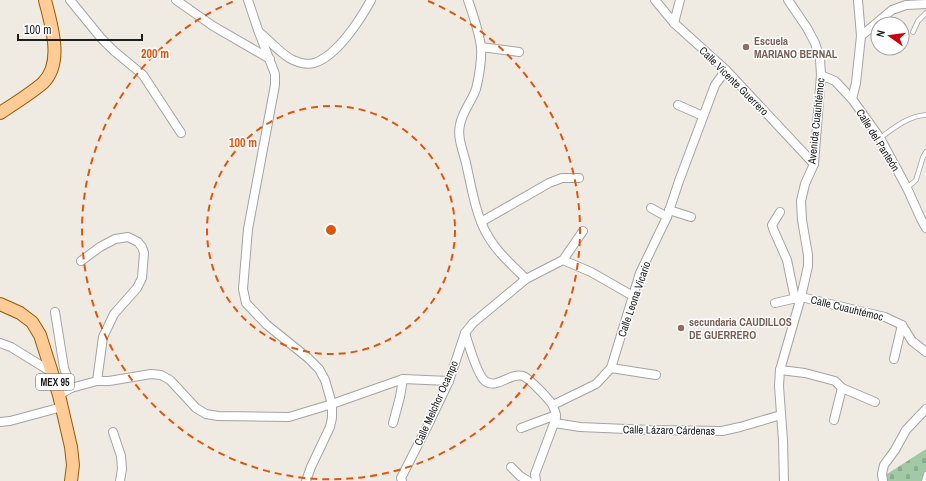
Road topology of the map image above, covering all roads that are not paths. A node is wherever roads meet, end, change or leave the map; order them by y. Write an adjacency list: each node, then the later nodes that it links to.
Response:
1 (45, 0): 24 (main road)
2 (176, 0): 19 (street)
3 (248, 0): 14 (street)
4 (372, 0): 14 (street)
5 (468, 0): 17 (street)
6 (655, 0): 13 (street, Calle Vicente Guerrero)
7 (680, 0): 13 (street)
8 (788, 0): 21 (street, Avenida Cuauhtémoc)
9 (858, 0): 16 (street, Calle del Panteón)
10 (73, 2): 27 (street)
11 (926, 4): 16 (street)
12 (926, 13): 15 (lane)
13 (674, 23): 20 (street, Calle Vicente Guerrero)
14 (258, 30): 19 (street)
15 (913, 32)
16 (861, 36): 22 (street, Calle del Panteón)
17 (481, 48): 18 (street); 37 (street)
18 (519, 52)
19 (270, 60): 64 (street)
20 (726, 70): 26 (street, Calle Leona Vicario); 30 (street, Calle Vicente Guerrero)
21 (821, 75): 22 (street); 30 (street, Avenida Cuauhtémoc)
22 (852, 99): 28 (street, Calle del Panteón)
23 (678, 105): 26 (street)
24 (0, 113)
25 (926, 115): 28 (lane)
26 (703, 116): 35 (street, Calle Leona Vicario)
27 (181, 133)
28 (880, 138): 32 (street, Calle del Panteón)
29 (926, 152): 32 (lane)
30 (814, 164): 44 (street, Avenida Cuauhtémoc)
31 (579, 178): 37 (street)
32 (907, 188): 38 (street, Calle del Panteón)
33 (651, 208): 35 (street)
34 (780, 212): 44 (street)
35 (668, 213): 36 (street); 43 (street, Calle Leona Vicario)
36 (691, 217)
37 (481, 222): 42 (street)
38 (926, 228)
39 (583, 230): 40 (street)
40 (563, 260): 42 (street, Calle Melchor Ocampo); 43 (street)
41 (81, 261): 58 (street)
42 (526, 279): 49 (street, Calle Melchor Ocampo)
43 (632, 296): 53 (street, Calle Leona Vicario)
44 (798, 298): 45 (street); 48 (street, Calle Cuauhtémoc); 54 (street, Avenida Cuauhtémoc)
45 (775, 303)
46 (0, 304): 55 (main road, MEX 95)
47 (55, 312): 60 (street)
48 (902, 325): 51 (street); 52 (street)
49 (465, 333): 59 (street, Calle Melchor Ocampo); 65 (street)
50 (0, 343): 55 (street)
51 (926, 352)
52 (894, 359)
53 (611, 368): 56 (street); 65 (street, Calle Leona Vicario)
54 (780, 370): 61 (street); 68 (street, Avenida Cuauhtémoc)
55 (53, 373): 62 (main road, MEX 95)
56 (656, 375)
57 (403, 379): 59 (street); 64 (street); 72 (street)
58 (97, 381): 60 (street); 64 (street)
59 (449, 381): 80 (street, Calle Melchor Ocampo)
60 (71, 388): 62 (street)
61 (842, 388): 63 (street); 70 (street)
62 (59, 395): 66 (main road, MEX 95)
63 (875, 402)
64 (332, 404): 79 (street)
65 (553, 405): 69 (street)
66 (62, 407): 71 (street); 77 (main road, MEX 95)
67 (926, 409): 84 (street)
68 (781, 415): 69 (street, Calle Lázaro Cárdenas); 83 (street, Avenida Cuauhtémoc)
69 (556, 419): 73 (street); 82 (street)
70 (834, 420)
71 (0, 422)
72 (393, 423)
73 (521, 428)
74 (113, 432): 78 (street)
75 (511, 467): 81 (street)
76 (926, 474): 85 (lane)
77 (71, 481)
78 (120, 481)
79 (306, 481)
80 (402, 481)
81 (528, 481)
82 (536, 481)
83 (784, 481)
84 (883, 481)
85 (924, 481)

